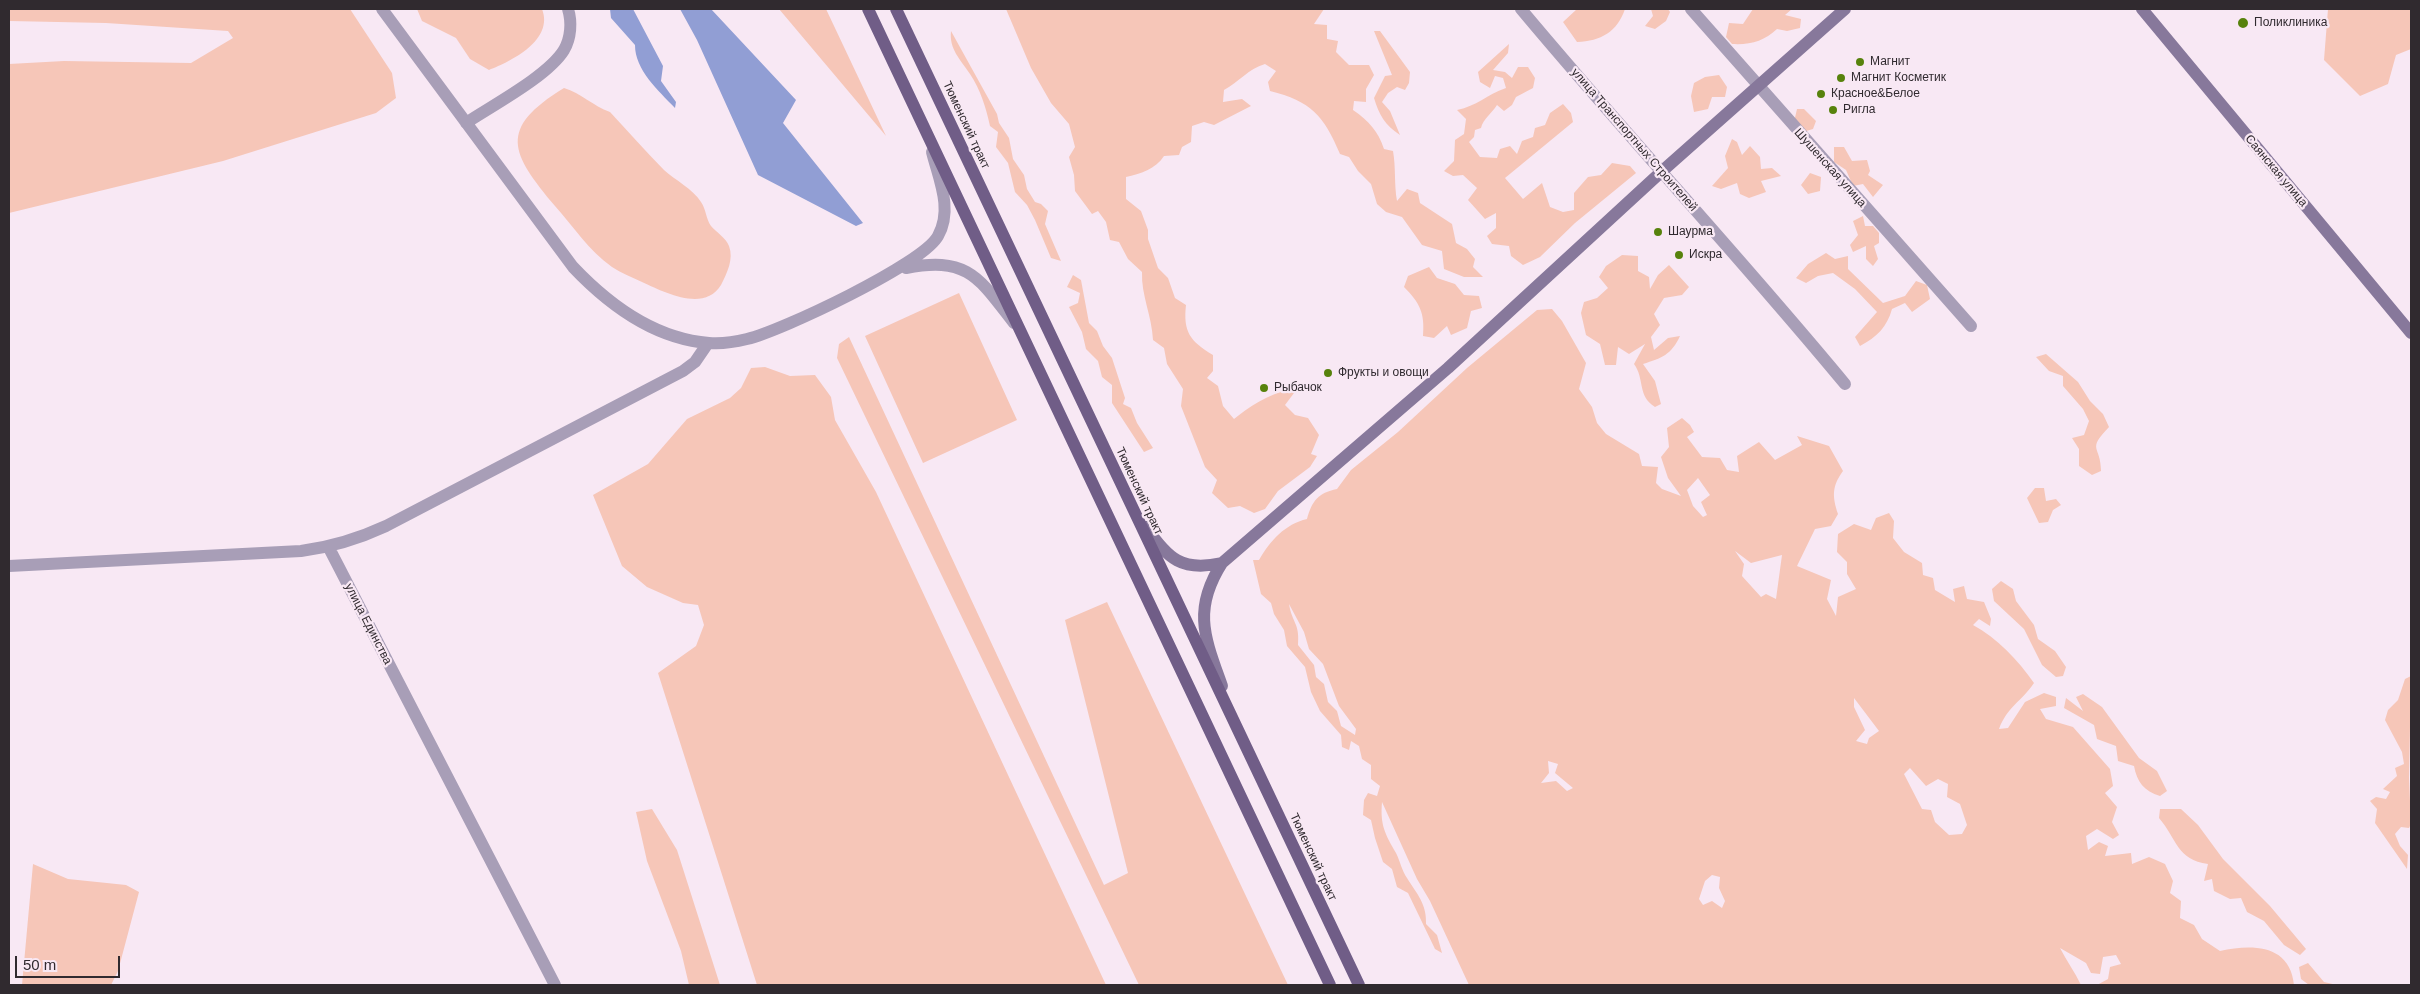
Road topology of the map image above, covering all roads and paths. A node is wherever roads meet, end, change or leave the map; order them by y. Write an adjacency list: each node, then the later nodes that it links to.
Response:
1 (382, 9): 10 (street)
2 (568, 9): 10 (street)
3 (868, 9): 11 (main road)
4 (896, 9): 19 (main road, Тюменский тракт)
5 (1521, 9): 12 (street, улица Транспортных Строителей)
6 (1692, 9): 9 (street, Шушенская улица)
7 (1845, 9): 9 (street)
8 (2142, 9): 16 (street, Саянская улица)
9 (1758, 87): 12 (street); 14 (street, Шушенская улица)
10 (466, 123): 17 (street)
11 (926, 133): 13 (street); 15 (main road)
12 (1660, 173): 18 (street, улица Транспортных Строителей); 21 (street)
13 (898, 270): 15 (street); 17 (street)
14 (1971, 326)
15 (1020, 331): 25 (main road)
16 (2411, 333)
17 (708, 343): 20 (street)
18 (1845, 384)
19 (1131, 506): 21 (street); 23 (main road, Тюменский тракт)
20 (329, 548): 22 (street); 24 (street, улица Единства)
21 (1222, 563): 23 (street)
22 (9, 566)
23 (1237, 729): 26 (main road, Тюменский тракт)
24 (555, 985)
25 (1330, 985)
26 (1359, 985)

